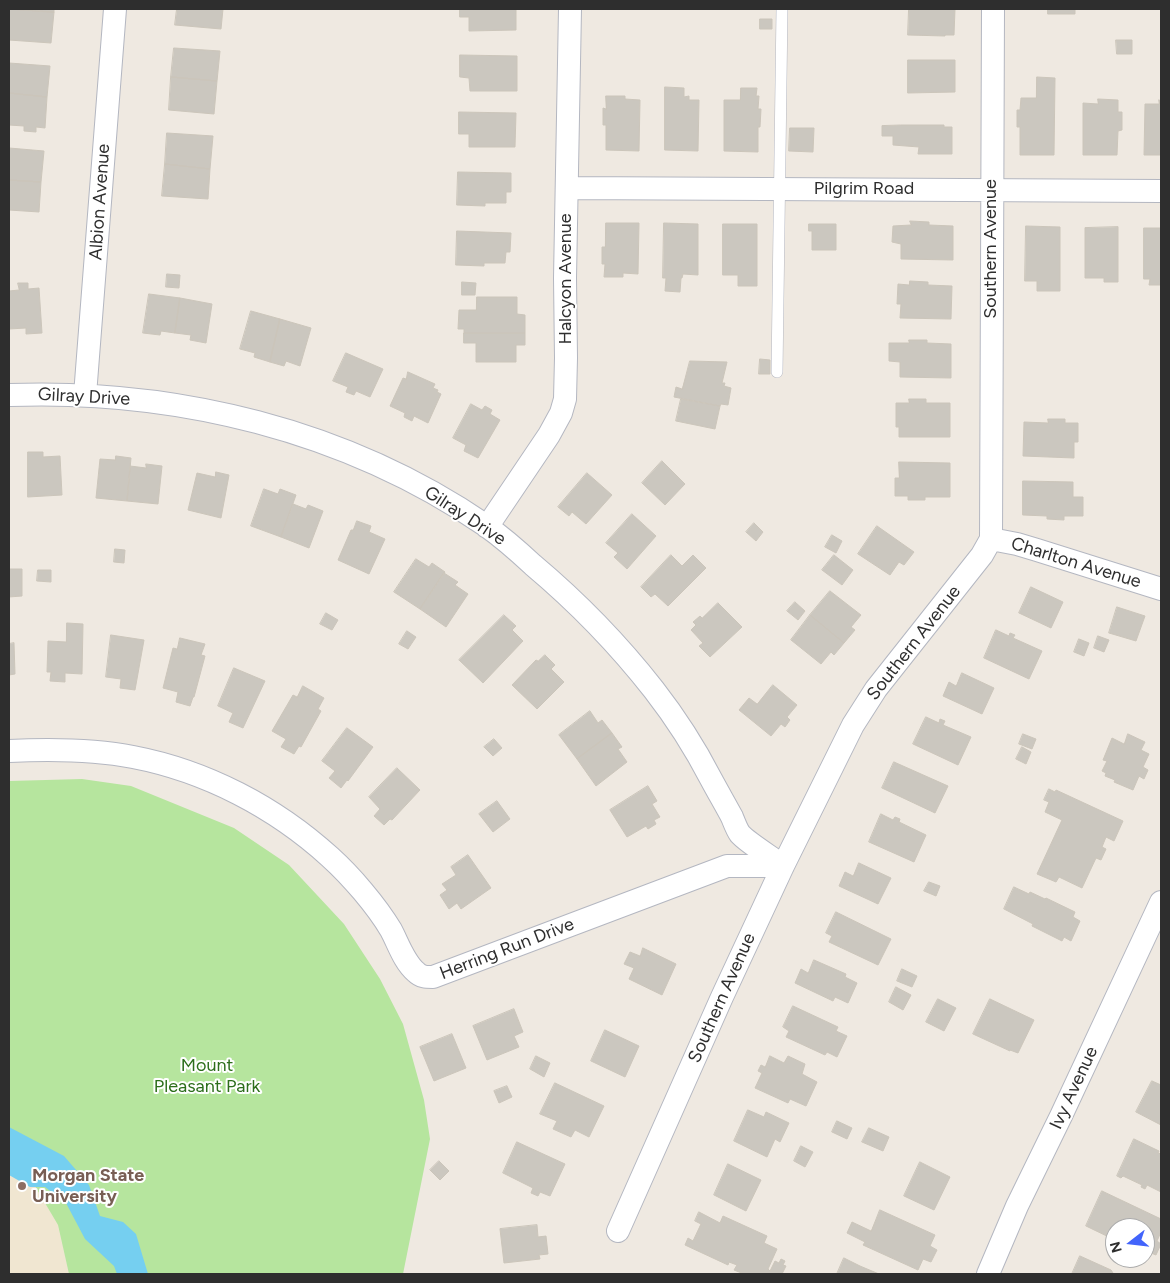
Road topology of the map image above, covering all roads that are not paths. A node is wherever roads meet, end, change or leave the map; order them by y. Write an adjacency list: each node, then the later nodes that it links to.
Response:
1 (115, 9): 11 (street, Albion Avenue)
2 (570, 9): 5 (street, Halcyon Avenue)
3 (782, 9): 6 (lane)
4 (993, 9): 7 (street, Southern Avenue)
5 (567, 188): 6 (street, Pilgrim Road); 12 (street, Halcyon Avenue)
6 (780, 189): 7 (street, Pilgrim Road); 9 (lane)
7 (991, 190): 8 (street, Pilgrim Road); 13 (street, Southern Avenue)
8 (1161, 191)
9 (777, 372)
10 (9, 395): 11 (street, Gilray Drive)
11 (85, 395): 12 (street, Gilray Drive)
12 (487, 527): 16 (street, Gilray Drive)
13 (991, 540): 14 (street, Charlton Avenue); 16 (street, Southern Avenue)
14 (1161, 589)
15 (9, 751): 16 (street, Herring Run Drive)
16 (783, 866): 18 (street, Southern Avenue)
17 (1161, 902): 19 (street, Ivy Avenue)
18 (618, 1230)
19 (988, 1274)

